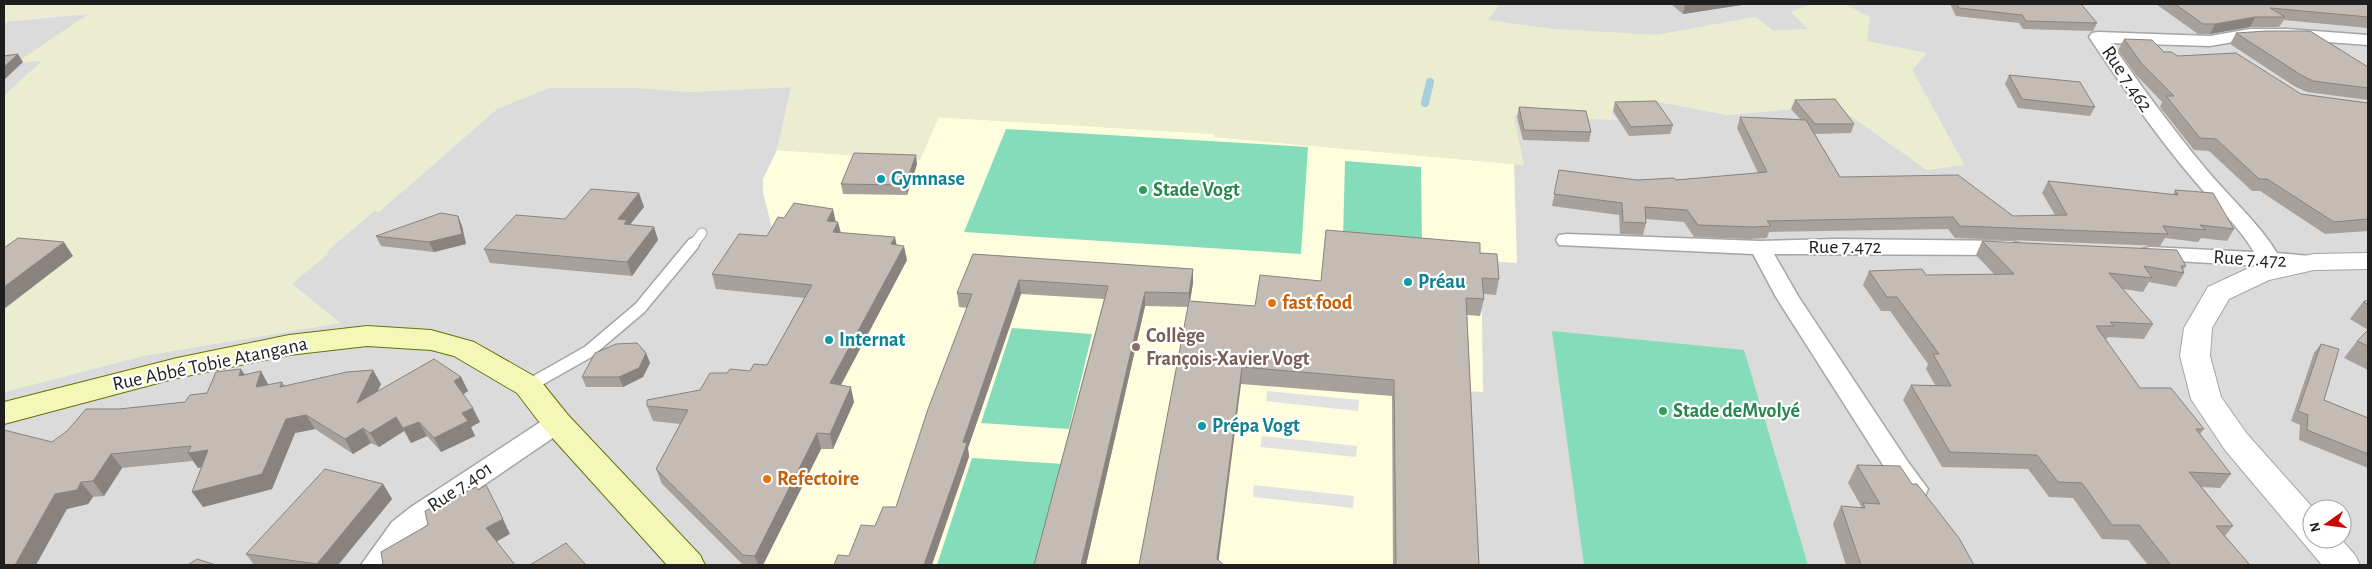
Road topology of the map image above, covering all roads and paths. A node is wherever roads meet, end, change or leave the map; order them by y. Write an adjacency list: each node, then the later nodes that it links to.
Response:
1 (2368, 40): 2 (street, Rue 7.462)
2 (2210, 42): 3 (street); 9 (street, Rue 7.462)
3 (2233, 57)
4 (702, 233): 12 (lane)
5 (1567, 240): 6 (street, Rue 7.472)
6 (1760, 248): 7 (street, Rue 7.472); 15 (street)
7 (2035, 248)
8 (2133, 253): 9 (street, Rue 7.472)
9 (2270, 260): 11 (street, Rue 7.472)
10 (2368, 261): 11 (street)
11 (2314, 262): 16 (street)
12 (528, 386): 13 (main road, Rue Abbé Tobie Atangana); 14 (main road, Rue Abbé Tobie Atangana)
13 (4, 413)
14 (557, 423): 18 (street, Rue 7.401); 19 (main road, Rue Abbé Tobie Atangana)
15 (1928, 506)
16 (2302, 518)
17 (2329, 549): 20 (street)
18 (375, 565)
19 (688, 565)
20 (2343, 565)

